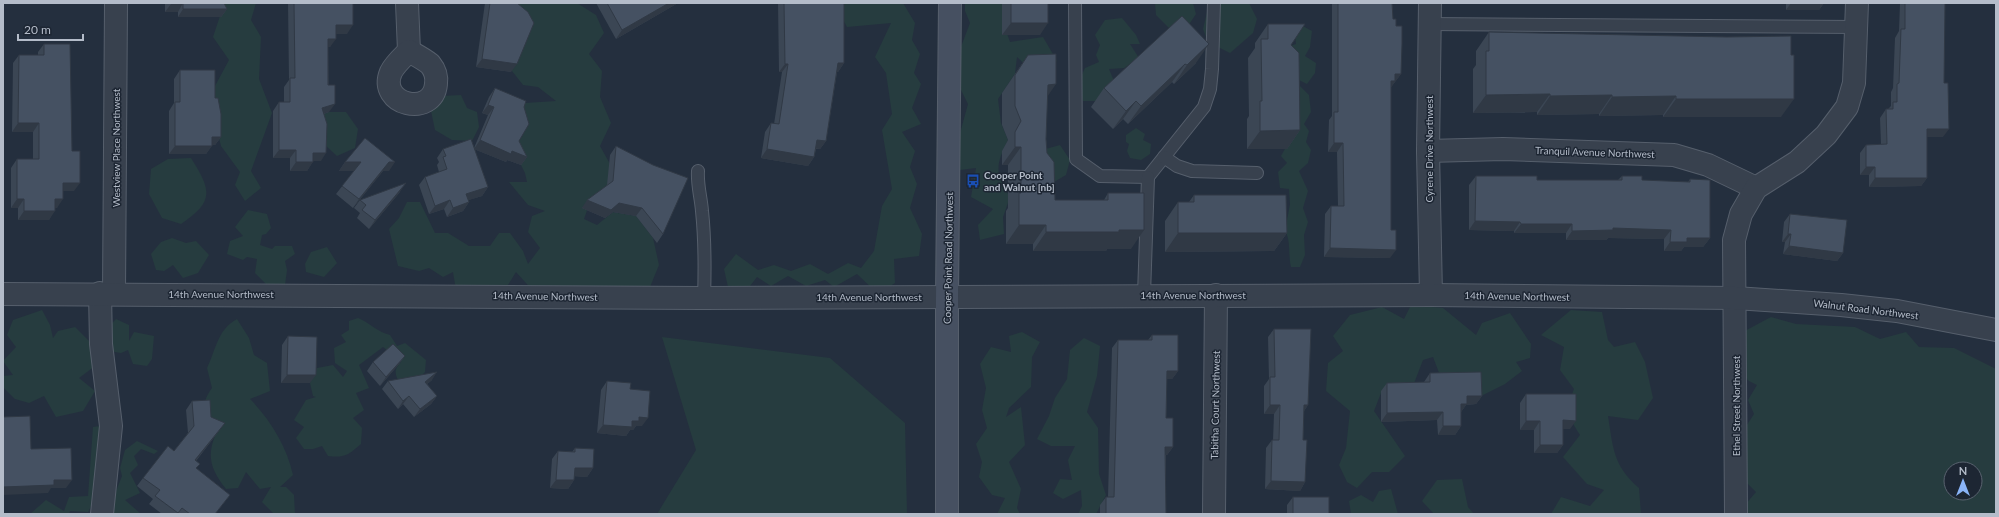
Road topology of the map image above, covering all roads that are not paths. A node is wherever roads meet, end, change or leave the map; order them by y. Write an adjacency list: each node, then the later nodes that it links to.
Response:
1 (116, 3): 16 (street, Westview Place Northwest)
2 (407, 3): 9 (street)
3 (950, 3): 22 (main road, Cooper Point Road Northwest)
4 (1075, 3): 14 (lane)
5 (1214, 3): 11 (lane)
6 (1856, 3): 8 (street)
7 (1429, 14): 8 (lane); 10 (street, Cyrene Drive Northwest)
8 (1857, 27): 15 (street)
9 (409, 51)
10 (1428, 151): 15 (street, Tranquil Avenue Northwest); 19 (street, Cyrene Drive Northwest)
11 (1164, 157): 13 (lane); 14 (lane)
12 (698, 171): 21 (lane)
13 (1257, 173)
14 (1148, 177): 20 (lane)
15 (1756, 188): 23 (street, Ethel Street Northwest)
16 (107, 293): 17 (street, 14th Avenue Northwest); 21 (street, 14th Avenue Northwest); 25 (street, Westview Place Northwest)
17 (3, 294)
18 (1216, 295): 19 (street, 14th Avenue Northwest); 20 (street, 14th Avenue Northwest); 27 (street, Tabitha Court Northwest)
19 (1431, 295): 23 (street, 14th Avenue Northwest)
20 (1144, 296): 22 (street, 14th Avenue Northwest)
21 (704, 298): 22 (street, 14th Avenue Northwest)
22 (947, 298): 26 (main road, Cooper Point Road Northwest)
23 (1735, 298): 24 (street, Walnut Road Northwest); 28 (street, Ethel Street Northwest)
24 (1996, 330)
25 (102, 514)
26 (947, 514)
27 (1214, 514)
28 (1736, 514)

